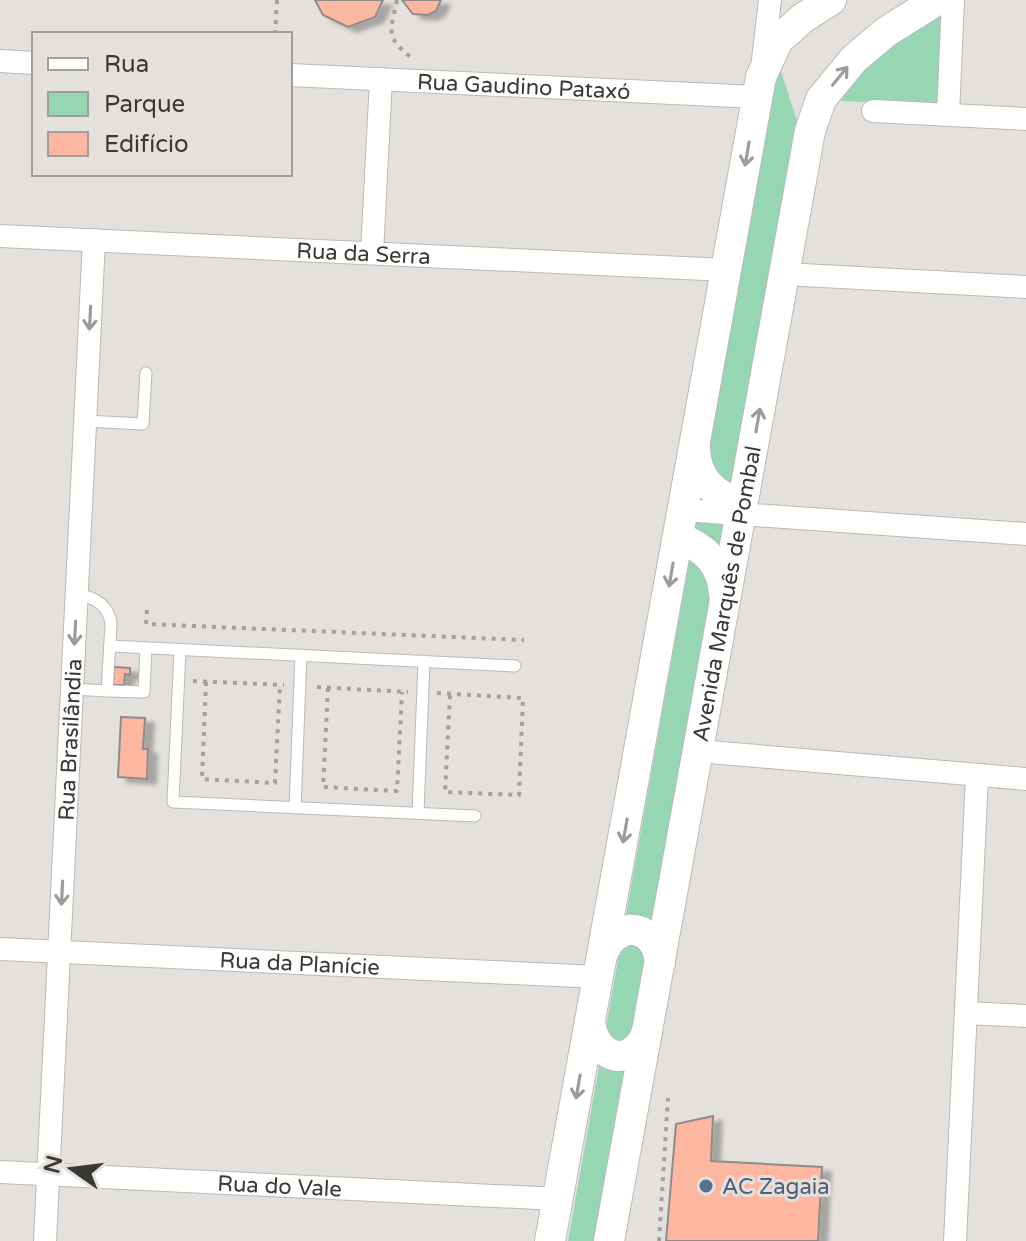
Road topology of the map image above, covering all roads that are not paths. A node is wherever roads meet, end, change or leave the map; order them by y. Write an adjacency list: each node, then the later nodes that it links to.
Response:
1 (770, 0): 9 (street)
2 (831, 0): 9 (main road)
3 (937, 0): 17 (main road, Avenida Marquês de Pombal, one-way to 3)
4 (953, 0): 11 (street)
5 (0, 61): 6 (street)
6 (32, 63)
7 (292, 75): 8 (street, Rua Gaudino Pataxó)
8 (381, 79): 9 (street, Rua Gaudino Pataxó); 15 (street)
9 (759, 87): 16 (main road, one-way to 16)
10 (873, 111): 11 (street)
11 (948, 115): 12 (street)
12 (1026, 119)
13 (0, 236): 14 (street, Rua da Serra)
14 (94, 240): 15 (street, Rua da Serra); 20 (street, Rua Brasilândia, one-way to 20)
15 (372, 253): 16 (street, Rua da Serra)
16 (726, 270): 21 (main road)
17 (784, 274): 18 (street); 22 (main road, Avenida Marquês de Pombal, one-way to 17)
18 (1026, 287)
19 (146, 373): 20 (lane)
20 (85, 421): 25 (street, Rua Brasilândia)
21 (695, 439): 22 (main road); 23 (main road)
22 (742, 509): 23 (street); 24 (street); 26 (main road, Avenida Marquês de Pombal)
23 (680, 523): 26 (main road); 44 (main road, one-way to 44)
24 (1026, 534)
25 (77, 594): 27 (lane); 33 (street, Rua Brasilândia, one-way to 33)
26 (725, 604): 35 (main road, Avenida Marquês de Pombal)
27 (110, 646): 28 (lane); 34 (lane)
28 (146, 648): 29 (lane); 34 (lane)
29 (180, 650): 30 (lane); 38 (lane)
30 (301, 655): 31 (lane); 38 (lane)
31 (424, 661): 32 (lane); 39 (lane)
32 (515, 666)
33 (72, 689): 34 (lane); 42 (street, Rua Brasilândia, one-way to 42)
34 (107, 691)
35 (698, 751): 36 (street); 43 (main road, Avenida Marquês de Pombal)
36 (977, 777): 37 (street); 45 (street)
37 (1026, 779)
38 (295, 808): 39 (lane)
39 (418, 813): 40 (lane)
40 (475, 816)
41 (0, 949): 42 (street, Rua da Planície)
42 (59, 952): 44 (street, Rua da Planície); 50 (street, Rua Brasilândia)
43 (660, 963): 44 (main road); 48 (main road, Avenida Marquês de Pombal)
44 (600, 965): 47 (main road)
45 (966, 1013): 46 (street); 55 (street)
46 (1026, 1016)
47 (590, 1022): 48 (main road); 51 (main road, one-way to 51)
48 (647, 1032): 54 (main road, Avenida Marquês de Pombal)
49 (0, 1172): 50 (street, Rua do Vale)
50 (50, 1174): 51 (street, Rua do Vale); 52 (street, Rua Brasilândia)
51 (558, 1199): 53 (main road)
52 (45, 1241)
53 (550, 1241)
54 (609, 1241)
55 (955, 1241)

